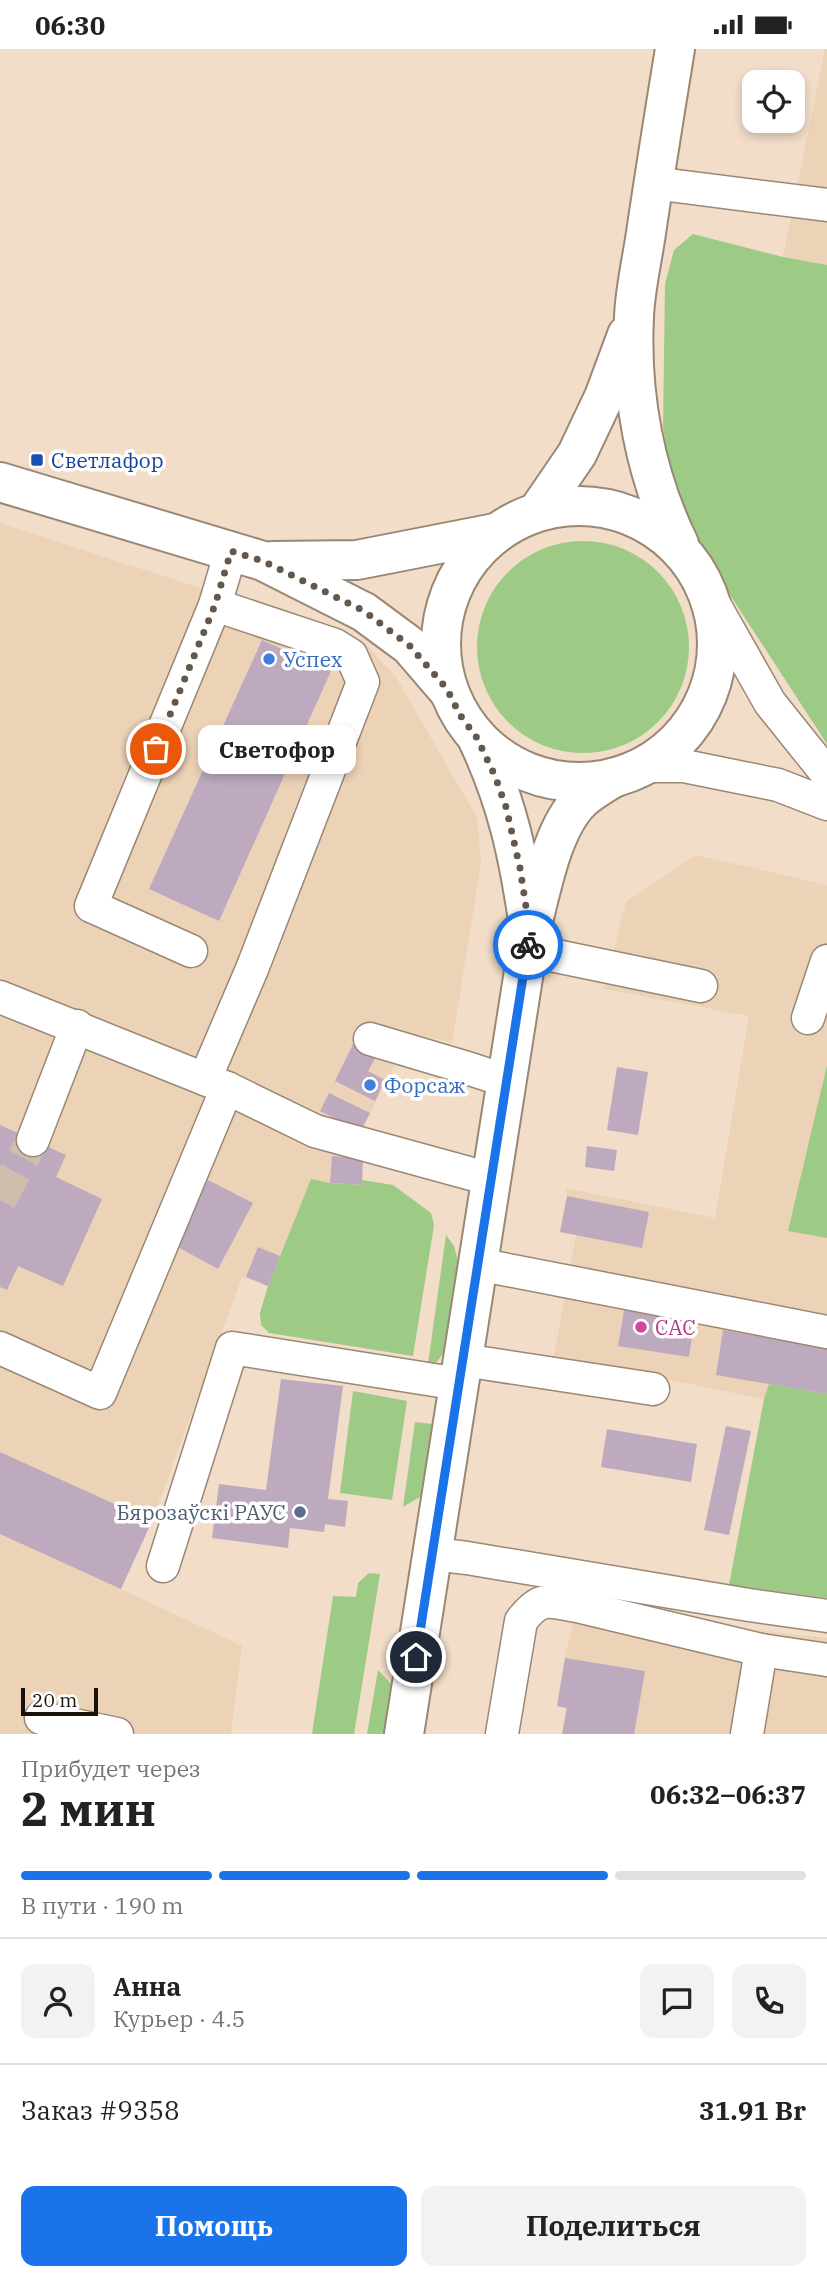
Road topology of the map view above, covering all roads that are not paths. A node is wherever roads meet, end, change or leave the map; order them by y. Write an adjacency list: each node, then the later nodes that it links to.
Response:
1 (675, 49): 2 (main road)
2 (653, 183): 3 (street); 4 (main road)
3 (827, 205)
4 (634, 316): 6 (main road); 8 (main road)
5 (0, 482): 9 (main road)
6 (538, 511): 7 (main road); 8 (main road)
7 (495, 533): 9 (main road); 12 (main road)
8 (683, 551): 10 (main road)
9 (247, 556): 11 (street); 12 (main road)
10 (710, 597): 14 (main road); 15 (street)
11 (215, 605): 18 (street); 26 (street)
12 (447, 689): 13 (main road)
13 (477, 738): 14 (main road); 17 (main road)
14 (629, 772): 16 (street); 17 (main road)
15 (827, 774)
16 (827, 804)
17 (528, 941): 20 (street); 25 (main road)
18 (191, 951)
19 (827, 961): 22 (street)
20 (701, 986)
21 (0, 997): 23 (street)
22 (808, 1018)
23 (76, 1026): 26 (street); 27 (street)
24 (370, 1039): 25 (street)
25 (507, 1081): 28 (main road)
26 (216, 1084): 28 (street); 31 (street)
27 (33, 1140)
28 (491, 1179): 29 (main road)
29 (477, 1264): 30 (street); 32 (main road)
30 (827, 1332)
31 (0, 1348)
32 (461, 1372): 33 (street); 34 (main road); 35 (street)
33 (653, 1389)
34 (433, 1554): 36 (street); 41 (main road)
35 (163, 1566)
36 (827, 1616)
37 (761, 1650): 38 (street); 42 (street); 43 (street)
38 (827, 1660)
39 (41, 1718): 40 (street)
40 (117, 1734)
41 (404, 1734)
42 (502, 1734)
43 (747, 1734)

